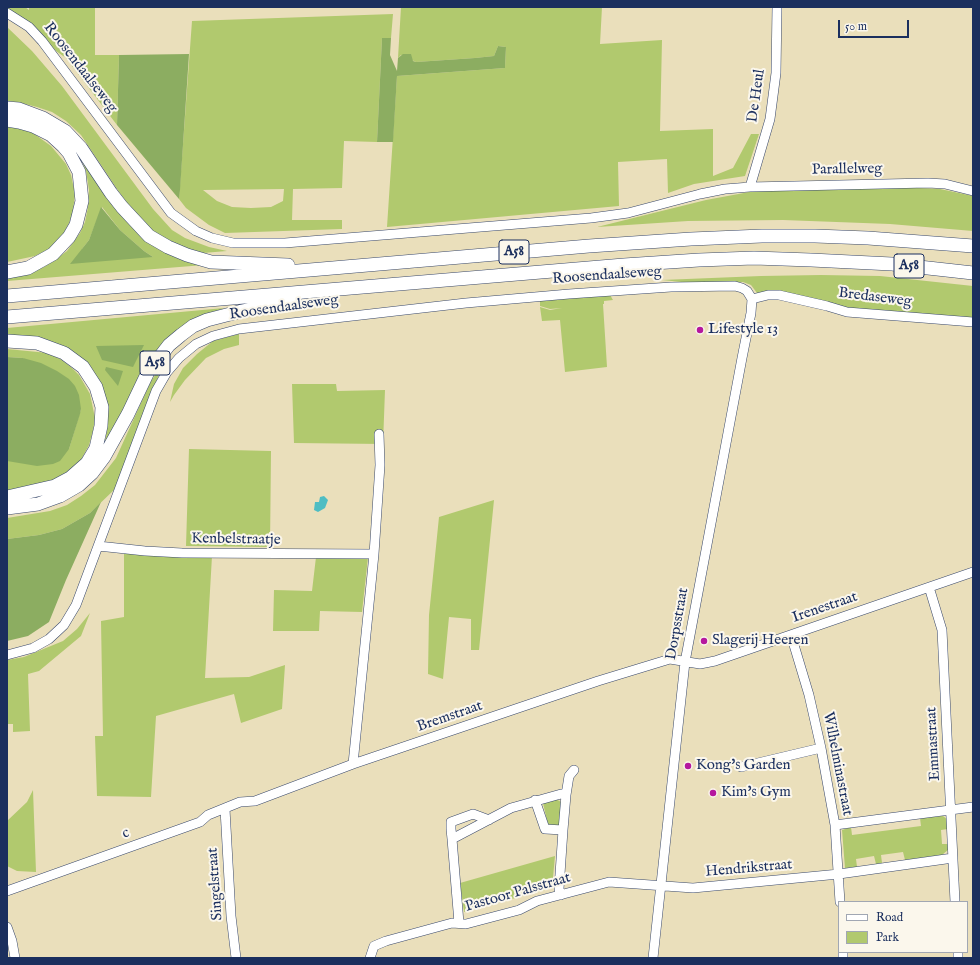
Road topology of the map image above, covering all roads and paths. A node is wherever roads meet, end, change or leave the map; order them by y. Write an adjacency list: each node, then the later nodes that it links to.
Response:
1 (776, 7): 5 (street, De Heul)
2 (7, 13): 5 (street, Roosendaalseweg)
3 (7, 108): 8 (highway, A58)
4 (7, 120): 9 (highway)
5 (750, 187): 6 (street, Parallelweg)
6 (973, 191)
7 (973, 246): 8 (highway, Roosendaalseweg / A58)
8 (338, 268): 12 (highway, Roosendaalseweg / A58)
9 (7, 272)
10 (973, 272): 11 (highway, Roosendaalseweg / A58)
11 (356, 288): 14 (highway, Roosendaalseweg / A58); 19 (highway, A58)
12 (7, 296)
13 (752, 299): 15 (street, Bredaseweg); 20 (street, Roosendaalseweg); 26 (street, Dorpsstraat)
14 (7, 317)
15 (973, 322)
16 (7, 340): 18 (highway)
17 (379, 434): 21 (street)
18 (7, 497)
19 (7, 508)
20 (98, 546): 21 (street, Kenbelstraatje); 25 (street, Roosendaalseweg)
21 (374, 554): 28 (street)
22 (973, 572): 23 (street, Irenestraat)
23 (929, 587): 24 (street, Irenestraat); 35 (street, Emmastraat)
24 (791, 635): 26 (street, Irenestraat); 27 (street, Wilhelminastraat)
25 (7, 656)
26 (685, 662): 28 (street, Bremstraat); 42 (street, Dorpsstraat)
27 (821, 748): 29 (street); 37 (street, Wilhelminastraat)
28 (354, 764): 34 (street, Bremstraat)
29 (741, 767)
30 (574, 770): 31 (street)
31 (566, 795): 32 (street); 38 (street)
32 (536, 800): 36 (street); 38 (street)
33 (973, 807): 35 (street)
34 (225, 809): 43 (street, c); 51 (street, Singelstraat)
35 (951, 810): 37 (street); 40 (street, Emmastraat)
36 (489, 820): 39 (street); 39 (street)
37 (835, 825): 41 (street, Wilhelminastraat)
38 (563, 830): 44 (street)
39 (452, 839): 48 (street)
40 (953, 858): 41 (street, Hendrikstraat); 47 (street, Emmastraat)
41 (839, 874): 42 (street, Hendrikstraat); 46 (street, Wilhelminastraat)
42 (661, 887): 44 (street, Pastoor Palsstraat); 53 (street, Dorpsstraat)
43 (7, 892): 45 (street)
44 (561, 895): 48 (street, Pastoor Palsstraat)
45 (7, 899)
46 (840, 901)
47 (955, 901)
48 (459, 923): 52 (street, Pastoor Palsstraat)
49 (7, 927): 50 (street)
50 (15, 958)
51 (236, 958)
52 (370, 958)
53 (653, 958)

